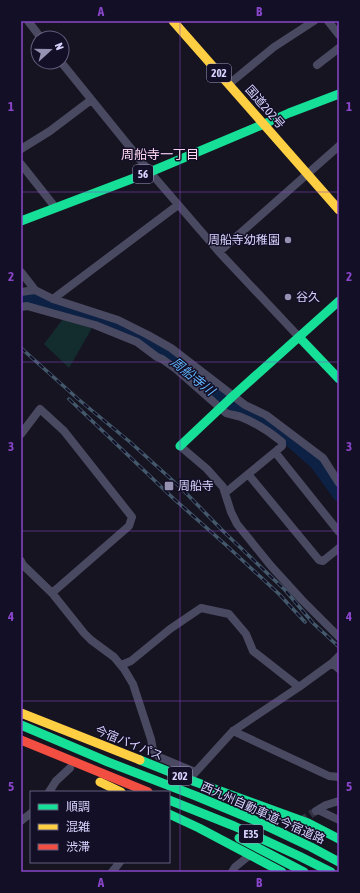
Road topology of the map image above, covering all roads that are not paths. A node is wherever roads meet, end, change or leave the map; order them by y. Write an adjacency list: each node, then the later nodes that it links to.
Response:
1 (28, 21): 5 (street)
2 (173, 21): 10 (main road, 国道202号 / 202)
3 (314, 21): 10 (street)
4 (328, 21): 6 (street)
5 (35, 30)
6 (339, 35)
7 (339, 48): 8 (street)
8 (317, 65)
9 (66, 70): 12 (street)
10 (229, 84): 13 (main road, 国道202号 / 202)
11 (339, 94): 13 (main road)
12 (90, 100): 15 (street); 17 (street)
13 (264, 124): 17 (main road, 56); 18 (main road, 国道202号 / 202)
14 (339, 146): 18 (street)
15 (21, 149)
16 (21, 164): 20 (street)
17 (150, 172): 19 (street); 20 (main road, 56)
18 (308, 174): 21 (main road, 国道202号 / 202); 23 (street)
19 (178, 205): 23 (street); 27 (street)
20 (55, 207): 22 (main road, 56)
21 (339, 210)
22 (21, 221)
23 (219, 252): 30 (street)
24 (21, 272): 25 (street)
25 (34, 290): 26 (street); 27 (street)
26 (21, 292)
27 (53, 299): 32 (street)
28 (339, 301): 30 (main road)
29 (21, 307): 33 (street)
30 (299, 337): 31 (main road); 32 (main road)
31 (339, 379)
32 (232, 398): 33 (main road); 38 (street)
33 (221, 408): 35 (main road); 36 (street)
34 (21, 434): 43 (street)
35 (180, 446): 39 (street)
36 (275, 452): 37 (street); 40 (street)
37 (248, 474): 39 (street); 41 (street)
38 (339, 483)
39 (225, 493): 44 (street)
40 (339, 532)
41 (339, 548)
42 (22, 564): 43 (street)
43 (52, 593): 47 (street)
44 (339, 637)
45 (339, 656): 46 (street)
46 (332, 663): 48 (street); 49 (street)
47 (121, 665): 49 (street); 56 (street)
48 (339, 669)
49 (299, 687): 52 (street)
50 (21, 713): 58 (main road, 今宿バイパス / 202)
51 (21, 726): 59 (main road, 西九州自動車道;今宿道路 / E35)
52 (233, 732): 56 (street); 57 (street)
53 (21, 740): 55 (main road)
54 (21, 748): 55 (main road)
55 (69, 764): 60 (street); 61 (main road); 62 (main road); 63 (main road)
56 (195, 772): 58 (street)
57 (339, 777)
58 (190, 780): 64 (street); 72 (main road, 今宿バイパス / 202)
59 (175, 788): 73 (main road); 75 (main road, 西九州自動車道;今宿道路 / E35)
60 (50, 791)
61 (119, 791)
62 (128, 791)
63 (145, 791)
64 (170, 801)
65 (339, 801): 70 (street)
66 (170, 802): 81 (main road, 西九州自動車道;今宿道路 / E35)
67 (170, 807): 80 (main road)
68 (30, 814): 71 (street)
69 (170, 814): 74 (main road)
70 (339, 820)
71 (21, 821)
72 (339, 839)
73 (339, 848)
74 (250, 855): 78 (street); 79 (main road)
75 (339, 862)
76 (119, 863): 77 (street)
77 (112, 872)
78 (232, 872)
79 (282, 872)
80 (304, 872)
81 (331, 872)

